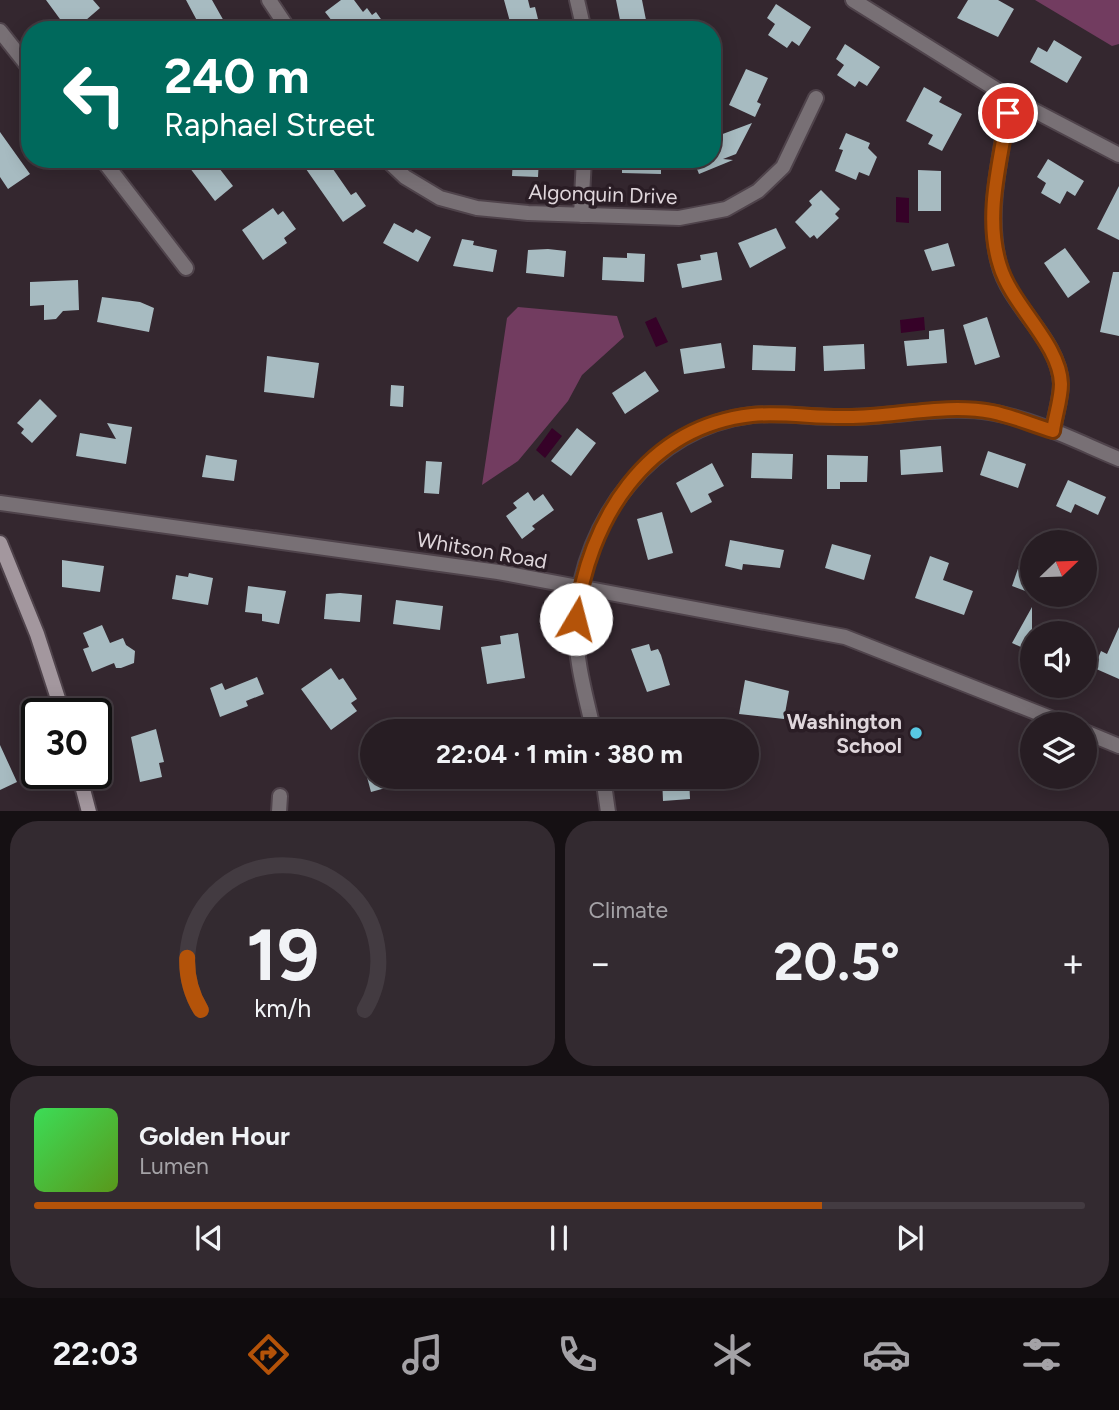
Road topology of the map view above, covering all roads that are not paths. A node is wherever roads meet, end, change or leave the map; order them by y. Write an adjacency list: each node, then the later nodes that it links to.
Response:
1 (270, 0): 4 (street)
2 (577, 0): 5 (street)
3 (853, 0): 9 (street)
4 (283, 21)
5 (582, 21)
6 (0, 31): 7 (street)
7 (21, 58)
8 (816, 98): 14 (street, Algonquin Drive)
9 (1010, 99): 10 (street); 16 (street)
10 (1119, 155)
11 (109, 168): 15 (street)
12 (396, 168): 14 (street, Algonquin Drive)
13 (584, 168): 14 (street)
14 (581, 215)
15 (186, 268)
16 (1053, 431): 17 (street); 20 (street)
17 (1119, 459)
18 (0, 503): 20 (street, Whitson Road)
19 (0, 544): 21 (street)
20 (580, 589): 22 (street, Whitson Road); 23 (street)
21 (58, 698)
22 (1036, 712)
23 (591, 719)
24 (1097, 737): 25 (street)
25 (1119, 746)
26 (83, 789): 29 (street)
27 (605, 789): 31 (street)
28 (280, 796): 30 (street)
29 (89, 811)
30 (279, 811)
31 (608, 811)

